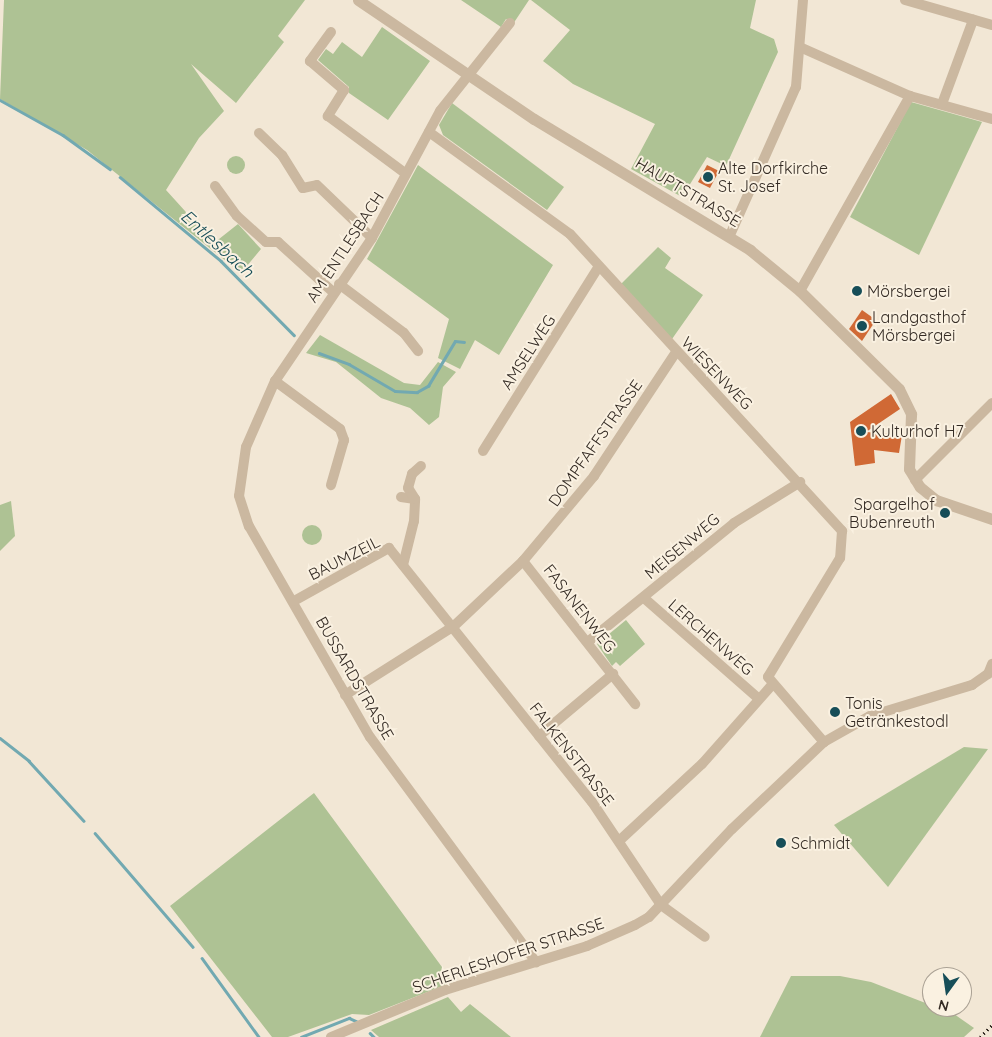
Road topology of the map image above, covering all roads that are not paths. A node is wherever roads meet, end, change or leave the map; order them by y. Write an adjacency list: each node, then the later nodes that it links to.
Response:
1 (358, 0): 9 (street, HAUPTSTRASSE)
2 (803, 0): 8 (street)
3 (905, 0): 4 (street)
4 (972, 20): 6 (street); 11 (street)
5 (510, 23): 9 (street, AM ENTLESBACH)
6 (992, 24)
7 (331, 32): 15 (street)
8 (802, 48): 10 (street); 17 (street)
9 (470, 78): 13 (street, AM ENTLESBACH); 17 (street, HAUPTSTRASSE)
10 (910, 96): 11 (street); 21 (street)
11 (942, 104): 12 (street)
12 (992, 119)
13 (429, 132): 15 (street, AM ENTLESBACH); 19 (street, WIESENWEG)
14 (259, 133): 18 (street)
15 (406, 174): 18 (street, AM ENTLESBACH)
16 (216, 186): 20 (street)
17 (730, 235): 21 (street, HAUPTSTRASSE)
18 (372, 238): 20 (street, AM ENTLESBACH)
19 (597, 269): 23 (street, WIESENWEG); 26 (street, AMSELWEG)
20 (336, 288): 22 (street); 24 (street, AM ENTLESBACH)
21 (800, 291): 28 (street, HAUPTSTRASSE)
22 (418, 351)
23 (676, 352): 29 (street, WIESENWEG); 34 (street, DOMPFAFFSTRASSE)
24 (275, 381): 30 (street); 37 (street, BUSSARDSTRASSE)
25 (992, 403): 28 (street)
26 (483, 451)
27 (420, 466): 32 (street, BAUMZEIL)
28 (915, 480): 33 (street)
29 (800, 482): 36 (street, MEISENWEG); 42 (street, WIESENWEG)
30 (331, 485)
31 (401, 498): 32 (street)
32 (415, 500): 35 (street, BAUMZEIL)
33 (992, 519)
34 (523, 562): 38 (street, DOMPFAFFSTRASSE); 39 (street, FASANENWEG)
35 (403, 565): 37 (street, BAUMZEIL); 38 (street, BAUMZEIL)
36 (644, 598): 39 (street, MEISENWEG); 44 (street, LERCHENWEG)
37 (294, 600): 43 (street, BUSSARDSTRASSE)
38 (454, 626): 43 (street, DOMPFAFFSTRASSE); 46 (street, FALKENSTRASSE)
39 (589, 641): 41 (street, FASANENWEG)
40 (991, 672): 47 (street, SCHERLESHOFER STRASSE)
41 (613, 674): 45 (street, FASANENWEG); 46 (street, FASANENWEG)
42 (772, 685): 44 (street); 47 (street)
43 (345, 695): 51 (street, BUSSARDSTRASSE)
44 (758, 698): 48 (street)
45 (635, 704)
46 (539, 736): 48 (street, FALKENSTRASSE)
47 (824, 742): 49 (street, SCHERLESHOFER STRASSE)
48 (619, 841): 49 (street, FALKENSTRASSE)
49 (661, 905): 50 (street); 51 (street, SCHERLESHOFER STRASSE)
50 (706, 937)
51 (536, 962): 52 (street, SCHERLESHOFER STRASSE)
52 (331, 1037)

